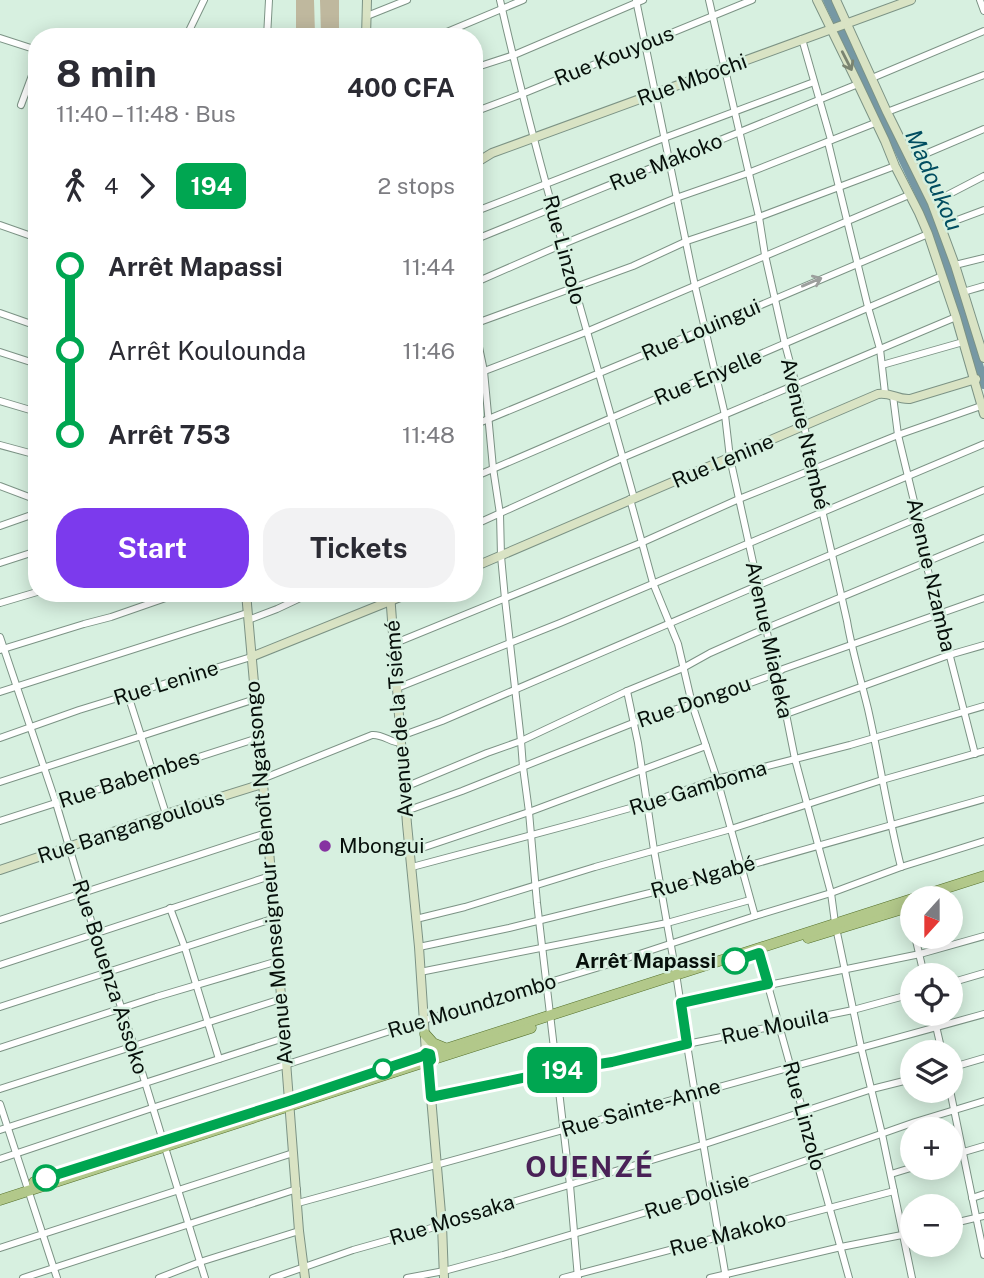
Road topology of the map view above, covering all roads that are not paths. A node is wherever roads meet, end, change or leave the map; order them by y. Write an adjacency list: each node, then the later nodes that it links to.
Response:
1 (204, 0): 19 (street)
2 (269, 0): 20 (street)
3 (367, 0): 16 (main road)
4 (407, 0): 16 (street)
5 (500, 0): 14 (street, Rue Linzolo)
6 (523, 0): 14 (street)
7 (709, 0): 17 (street, Avenue Ntembé)
8 (752, 0): 17 (street, Rue Kouyous)
9 (817, 0): 18 (main road)
10 (835, 0): 18 (main road)
11 (911, 0): 18 (main road, Rue Mbochi)
12 (980, 0): 15 (street)
13 (638, 1): 26 (street, Avenue Miadeka); 28 (street)
14 (502, 8): 22 (street); 28 (street, Rue Linzolo)
15 (984, 11)
16 (367, 16): 21 (main road)
17 (712, 16): 26 (street, Rue Kouyous); 30 (street, Avenue Ntembé)
18 (839, 26): 25 (main road, Rue Mbochi); 32 (main road); 34 (main road, one-way to 34)
19 (190, 28)
20 (267, 28)
21 (366, 28)
22 (456, 28)
23 (984, 31): 32 (street)
24 (0, 38): 27 (street)
25 (802, 40): 30 (main road, Rue Mbochi); 33 (street, Avenue Nzamba)
26 (644, 44): 36 (street, Avenue Miadeka); 37 (street, Rue Kouyous)
27 (28, 47)
28 (514, 55): 29 (street); 37 (street, Rue Linzolo)
29 (483, 65)
30 (724, 68): 36 (main road, Rue Mbochi); 42 (street, Avenue Ntembé)
31 (984, 75): 41 (street)
32 (872, 78): 41 (main road)
33 (814, 82): 38 (street, Avenue Nzamba); 42 (street)
34 (859, 84): 38 (street, Rue Makoko); 43 (main road)
35 (28, 86): 39 (street)
36 (655, 93): 46 (main road, Rue Mbochi); 47 (street, Avenue Miadeka)
37 (523, 94): 40 (street, Rue Kouyous); 46 (street, Rue Linzolo)
38 (820, 100): 45 (street, Rue Makoko); 48 (street, Avenue Nzamba)
39 (21, 105)
40 (483, 108)
41 (887, 112): 51 (main road)
42 (734, 113): 45 (street, Avenue Ntembé); 47 (street)
43 (875, 123): 48 (street); 52 (main road)
44 (984, 129): 51 (street)
45 (740, 133): 50 (street, Rue Makoko); 53 (street, Avenue Ntembé)
46 (534, 137): 49 (main road, Rue Mbochi); 55 (street, Rue Linzolo)
47 (664, 138): 50 (street, Avenue Miadeka); 55 (street)
48 (829, 141): 53 (street); 56 (street, Avenue Nzamba)
49 (483, 158)
50 (669, 160): 58 (street, Avenue Miadeka); 61 (street, Rue Makoko)
51 (911, 160): 59 (main road)
52 (895, 166): 56 (street); 57 (main road)
53 (748, 173): 58 (street); 63 (street, Avenue Ntembé)
54 (984, 177): 59 (street)
55 (547, 183): 60 (street); 61 (street, Rue Linzolo)
56 (838, 187): 63 (street); 64 (street, Avenue Nzamba)
57 (909, 195): 64 (street); 67 (main road)
58 (676, 198): 70 (street, Avenue Miadeka); 71 (street)
59 (932, 203): 66 (main road)
60 (483, 208)
61 (553, 208): 69 (street, Rue Makoko); 71 (street, Rue Linzolo)
62 (984, 211): 66 (street)
63 (758, 216): 70 (street); 72 (street, Avenue Ntembé)
64 (847, 220): 72 (street); 74 (street, Avenue Nzamba)
65 (0, 225): 68 (street)
66 (941, 226): 75 (main road)
67 (928, 234): 74 (street, Rue Louingui); 76 (main road)
68 (28, 235)
69 (483, 236)
70 (687, 241): 78 (street, Avenue Miadeka); 80 (street)
71 (563, 244): 77 (street); 80 (street, Rue Linzolo)
72 (765, 256): 78 (street); 82 (street, Avenue Ntembé)
73 (984, 258): 75 (street)
74 (858, 264): 82 (street, Rue Louingui, one-way to 74); 83 (street, Avenue Nzamba)
75 (955, 265): 81 (main road)
76 (942, 276): 83 (street, Rue Enyelle); 85 (main road)
77 (483, 280)
78 (695, 286): 88 (street, Avenue Miadeka); 89 (street)
79 (984, 286): 81 (street)
80 (574, 288): 86 (street); 89 (street, Rue Linzolo)
81 (963, 292): 90 (main road)
82 (775, 298): 88 (street, Rue Louingui); 92 (street, Avenue Ntembé)
83 (868, 307): 92 (street, Rue Enyelle); 93 (street, Avenue Nzamba)
84 (0, 313): 87 (street)
85 (956, 317): 91 (main road); 93 (street)
86 (483, 320)
87 (28, 323)
88 (704, 328): 100 (street, Rue Louingui); 101 (street, Avenue Miadeka)
89 (586, 332): 99 (street); 100 (street, Rue Linzolo)
90 (980, 332): 95 (main road)
91 (962, 342): 97 (street); 102 (main road)
92 (785, 344): 101 (street, Rue Enyelle); 103 (street, Avenue Ntembé)
93 (880, 349): 97 (street, Avenue Nzamba); 103 (street)
94 (0, 352): 96 (street)
95 (984, 358)
96 (28, 361)
97 (882, 365): 104 (street, Avenue Nzamba)
98 (483, 366): 99 (street)
99 (484, 371): 109 (street)
100 (598, 374): 109 (street, Rue Louingui); 110 (street, Rue Linzolo)
101 (714, 374): 108 (street, Avenue Miadeka); 110 (street, Rue Enyelle)
102 (978, 379): 104 (main road, Rue Lenine); 107 (main road)
103 (796, 385): 108 (street); 112 (street, Avenue Ntembé)
104 (889, 394): 112 (main road, Rue Lenine); 113 (street, Avenue Nzamba)
105 (0, 401): 106 (street)
106 (28, 409)
107 (983, 410): 113 (street)
108 (725, 415): 117 (street); 118 (street, Avenue Miadeka)
109 (488, 419): 111 (street, Rue Louingui); 119 (street)
110 (610, 419): 117 (street, Rue Linzolo); 119 (street, Rue Enyelle)
111 (483, 421)
112 (803, 427): 118 (main road, Rue Lenine); 120 (street, Avenue Ntembé)
113 (898, 435): 120 (street); 122 (street, Avenue Nzamba)
114 (984, 444): 122 (street)
115 (0, 445): 116 (street)
116 (28, 453)
117 (622, 458): 126 (street, Rue Linzolo); 129 (street)
118 (730, 458): 126 (main road, Rue Lenine); 127 (street, Avenue Miadeka)
119 (493, 468): 121 (street, Rue Enyelle); 129 (street)
120 (813, 470): 127 (street); 128 (street, Avenue Ntembé)
121 (483, 473)
122 (908, 477): 128 (street); 131 (street, Avenue Nzamba)
123 (0, 486): 125 (street)
124 (984, 490): 131 (street)
125 (28, 497)
126 (632, 499): 135 (street, Rue Linzolo); 139 (main road, Rue Lenine)
127 (739, 499): 135 (street); 136 (street, Avenue Miadeka)
128 (822, 512): 136 (street); 138 (street, Avenue Ntembé)
129 (500, 514): 132 (street); 139 (street)
130 (28, 516): 133 (street)
131 (918, 518): 138 (street); 142 (street, Avenue Nzamba)
132 (483, 521)
133 (0, 526)
134 (984, 538): 142 (street)
135 (643, 541): 143 (street, Rue Linzolo); 146 (street)
136 (748, 543): 143 (street); 144 (street, Avenue Miadeka)
137 (28, 554): 140 (street)
138 (832, 554): 144 (street); 147 (street, Avenue Ntembé)
139 (501, 556): 141 (main road, Rue Lenine); 146 (street)
140 (0, 563)
141 (483, 563)
142 (926, 563): 147 (street); 155 (street, Avenue Nzamba)
143 (653, 583): 157 (street, Rue Linzolo); 161 (street)
144 (758, 585): 157 (street); 158 (street, Avenue Miadeka)
145 (28, 595): 154 (street)
146 (505, 598): 160 (street); 161 (street)
147 (842, 598): 158 (street); 162 (street, Avenue Ntembé)
148 (984, 598): 155 (street, Rue Dongou)
149 (154, 602): 164 (street)
150 (247, 602): 156 (main road, Avenue Monseigneur Benoît Ngatsongo)
151 (286, 602): 156 (street)
152 (378, 602): 166 (main road, Rue Lenine)
153 (390, 602): 160 (main road, Avenue de la Tsiémé)
154 (0, 603)
155 (940, 614): 162 (street, Rue Dongou); 165 (street, Avenue Nzamba)
156 (248, 616): 166 (main road, Avenue Monseigneur Benoît Ngatsongo); 169 (street)
157 (671, 623): 167 (street, Rue Linzolo); 172 (street)
158 (766, 629): 167 (street); 168 (street, Avenue Miadeka)
159 (0, 637): 164 (street, Rue Bouenza Assoko)
160 (393, 643): 170 (main road, Avenue de la Tsiémé)
161 (510, 643): 170 (street); 172 (street)
162 (851, 645): 168 (street, Rue Dongou); 171 (street, Avenue Ntembé)
163 (984, 645): 165 (street)
164 (2, 649): 169 (street, Rue Bouenza Assoko)
165 (949, 655): 171 (street); 179 (street, Avenue Nzamba)
166 (251, 657): 175 (street, Rue Lenine); 176 (main road, Avenue Monseigneur Benoît Ngatsongo)
167 (683, 668): 173 (street); 177 (street, Rue Linzolo)
168 (775, 674): 177 (street, Rue Dongou); 180 (street, Avenue Miadeka)
169 (16, 686): 174 (street); 182 (street, Rue Bouenza Assoko)
170 (397, 688): 187 (main road, Avenue de la Tsiémé)
171 (862, 688): 180 (street); 186 (street, Avenue Ntembé)
172 (516, 690): 187 (street); 188 (street)
173 (627, 691): 181 (street); 188 (street)
174 (0, 692)
175 (128, 695): 182 (street, Rue Lenine); 183 (street)
176 (255, 699): 183 (street); 185 (main road, Avenue Monseigneur Benoît Ngatsongo)
177 (692, 704): 181 (street, Rue Dongou); 189 (street, Rue Linzolo)
178 (984, 706): 179 (street, Rue Gamboma)
179 (964, 712): 186 (street, Rue Gamboma); 191 (street, Avenue Nzamba)
180 (786, 714): 192 (street, Avenue Miadeka)
181 (633, 723): 193 (street, Rue Dongou); 195 (street)
182 (30, 727): 184 (street, Rue Lenine); 194 (street, Rue Bouenza Assoko)
183 (141, 736): 194 (street); 196 (street)
184 (0, 738)
185 (258, 738): 196 (street, Rue Babembes); 200 (main road, Avenue Monseigneur Benoît Ngatsongo)
186 (873, 739): 192 (street, Rue Gamboma); 198 (street, Avenue Ntembé)
187 (402, 740): 200 (street); 201 (main road, Avenue de la Tsiémé)
188 (522, 741): 193 (street); 201 (street)
189 (706, 746): 195 (street); 197 (street, Rue Linzolo)
190 (984, 751): 191 (street)
191 (975, 754): 198 (street)
192 (795, 759): 197 (street, Rue Gamboma); 205 (street, Avenue Miadeka)
193 (523, 767): 206 (street, Rue Dongou); 207 (street)
194 (44, 768): 199 (street); 203 (street, Rue Bouenza Assoko)
195 (642, 770): 204 (street); 207 (street)
196 (153, 772): 203 (street, Rue Babembes); 208 (street)
197 (717, 779): 204 (street, Rue Gamboma); 211 (street, Rue Linzolo)
198 (882, 780): 205 (street); 210 (street, Avenue Ntembé)
199 (0, 782)
200 (262, 782): 208 (main road, Rue Bangangoulous); 212 (main road, Avenue Monseigneur Benoît Ngatsongo)
201 (405, 787): 206 (main road, Avenue de la Tsiémé)
202 (984, 799): 210 (street, Rue Ngabé)
203 (57, 803): 209 (street, Rue Babembes); 216 (street, Rue Bouenza Assoko)
204 (648, 803): 213 (street, Rue Gamboma); 217 (street)
205 (808, 804): 211 (street); 215 (street, Avenue Miadeka)
206 (406, 811): 218 (main road, Avenue de la Tsiémé)
207 (529, 812): 213 (street); 218 (street)
208 (166, 814): 216 (main road, Rue Bangangoulous)
209 (0, 821)
210 (892, 826): 215 (street, Rue Ngabé); 221 (street, Avenue Ntembé)
211 (731, 829): 217 (street); 220 (street, Rue Linzolo)
212 (267, 833): 223 (main road, Avenue Monseigneur Benoît Ngatsongo); 230 (street)
213 (531, 836): 219 (street, Rue Gamboma); 226 (street)
214 (984, 841): 221 (street, Rue Moundzombo)
215 (818, 846): 220 (street, Rue Ngabé); 231 (street, Avenue Miadeka)
216 (70, 847): 222 (main road, Rue Bangangoulous); 230 (street, Rue Bouenza Assoko)
217 (654, 850): 226 (street); 228 (street)
218 (410, 852): 219 (main road, Avenue de la Tsiémé)
219 (412, 867): 237 (main road, Avenue de la Tsiémé)
220 (741, 867): 228 (street, Rue Ngabé); 232 (street, Rue Linzolo)
221 (901, 867): 231 (street, Rue Moundzombo)
222 (0, 870)
223 (270, 876): 234 (street); 236 (main road, Avenue Monseigneur Benoît Ngatsongo)
224 (984, 876): 227 (main road)
225 (984, 883): 229 (main road)
226 (536, 886): 237 (street); 238 (street)
227 (956, 886)
228 (662, 890): 238 (street, Rue Ngabé); 240 (street)
229 (963, 890)
230 (83, 894): 239 (street); 242 (street, Rue Bouenza Assoko)
231 (831, 894): 235 (street, Rue Moundzombo); 241 (street, Avenue Miadeka)
232 (750, 900): 235 (street, Rue Linzolo); 240 (street)
233 (900, 906): 241 (main road)
234 (170, 908): 242 (street); 246 (street)
235 (755, 916): 244 (street, Rue Moundzombo)
236 (275, 918): 246 (street); 251 (main road, Avenue Monseigneur Benoît Ngatsongo)
237 (416, 919): 245 (main road, Avenue de la Tsiémé)
238 (539, 919): 245 (street, Rue Ngabé); 247 (street)
239 (0, 920)
240 (667, 923): 244 (street); 247 (street)
241 (836, 926): 249 (main road); 254 (street, Avenue Miadeka); 258 (main road)
242 (95, 934): 253 (street); 256 (street, Rue Bouenza Assoko)
243 (984, 936): 250 (street)
244 (670, 943): 258 (street); 260 (street, Rue Moundzombo)
245 (419, 947): 255 (main road, Avenue de la Tsiémé)
246 (185, 948): 256 (street); 262 (street)
247 (543, 948): 255 (street); 260 (street)
248 (919, 949): 250 (street)
249 (759, 953): 258 (main road); 261 (street, Rue Linzolo)
250 (920, 954): 252 (street); 254 (street)
251 (278, 961): 262 (street); 264 (main road, Avenue Monseigneur Benoît Ngatsongo)
252 (922, 963)
253 (0, 965)
254 (845, 969): 261 (street); 268 (street, Avenue Miadeka)
255 (420, 972): 271 (main road, Avenue de la Tsiémé)
256 (109, 973): 266 (street); 267 (street, Rue Bouenza Assoko)
257 (984, 973): 259 (street)
258 (677, 977): 265 (street); 270 (main road)
259 (963, 979)
260 (547, 984): 270 (street); 271 (street, Rue Moundzombo)
261 (768, 984): 265 (street); 273 (street, Rue Linzolo)
262 (197, 985): 267 (street); 272 (street)
263 (900, 998): 268 (street, Rue Mouila)
264 (281, 999): 272 (street); 276 (main road, Avenue Monseigneur Benoît Ngatsongo)
265 (681, 1003): 278 (street)
266 (0, 1007)
267 (121, 1009): 279 (street, Rue Bouenza Assoko); 281 (street)
268 (853, 1010): 273 (street, Rue Mouila); 280 (street, Avenue Miadeka)
269 (984, 1014): 274 (street, Rue Sainte-Anne)
270 (550, 1018): 282 (main road); 283 (main road); 289 (street)
271 (424, 1020): 275 (main road, Avenue de la Tsiémé); 287 (street, Rue Moundzombo)
272 (209, 1023): 279 (street); 285 (street)
273 (780, 1025): 278 (street, Rue Mouila); 288 (street, Rue Linzolo)
274 (936, 1027): 277 (street); 280 (street, Rue Sainte-Anne)
275 (425, 1034): 282 (main road); 283 (main road, Avenue de la Tsiémé)
276 (284, 1038): 285 (street); 287 (main road, Avenue Monseigneur Benoît Ngatsongo)
277 (939, 1040)
278 (687, 1044): 289 (street, Rue Mouila); 294 (street)
279 (134, 1046): 291 (street, Rue Bouenza Assoko); 292 (street)
280 (861, 1047): 288 (street, Rue Sainte-Anne); 293 (street, Avenue Miadeka)
281 (0, 1048)
282 (446, 1048): 283 (main road)
283 (427, 1058): 295 (main road, Avenue de la Tsiémé); 299 (main road)
284 (984, 1058): 286 (street)
285 (219, 1059): 291 (street)
286 (963, 1064)
287 (286, 1065): 299 (main road, Avenue Monseigneur Benoît Ngatsongo); 300 (street, Rue Moundzombo)
288 (791, 1066): 294 (street, Rue Sainte-Anne); 301 (street, Rue Linzolo)
289 (556, 1071): 295 (street, Rue Mouila); 305 (street)
290 (900, 1082): 293 (street, Rue Mossaka)
291 (144, 1084): 300 (street, Rue Bouenza Assoko); 304 (street)
292 (0, 1089)
293 (872, 1089): 301 (street, Rue Mossaka); 306 (street, Avenue Miadeka)
294 (696, 1093): 305 (street, Rue Sainte-Anne); 308 (street)
295 (431, 1097): 315 (main road, Avenue de la Tsiémé)
296 (984, 1101): 302 (street, Rue Dolisie)
297 (952, 1103): 302 (street)
298 (0, 1104): 304 (street)
299 (289, 1104): 307 (main road); 311 (main road, Avenue Monseigneur Benoît Ngatsongo)
300 (152, 1108): 307 (street, Rue Bouenza Assoko); 312 (street, Rue Moundzombo)
301 (804, 1111): 308 (street, Rue Mossaka); 313 (street, Rue Linzolo)
302 (954, 1111): 303 (street); 306 (street, Rue Dolisie)
303 (955, 1117)
304 (4, 1129): 312 (street)
305 (562, 1130): 315 (street, Rue Sainte-Anne); 318 (street)
306 (882, 1134): 313 (street, Rue Dolisie); 317 (street, Avenue Miadeka)
307 (164, 1143): 319 (main road); 321 (street, Rue Bouenza Assoko)
308 (705, 1144): 318 (street, Rue Mossaka); 323 (street)
309 (984, 1146): 310 (street)
310 (963, 1152): 326 (street)
311 (293, 1153): 320 (main road, Avenue Monseigneur Benoît Ngatsongo); 321 (street)
312 (16, 1155): 314 (street, Rue Moundzombo); 319 (street)
313 (815, 1158): 323 (street, Rue Dolisie); 329 (street, Rue Linzolo)
314 (0, 1159)
315 (437, 1165): 328 (street, Rue Sainte-Anne); 333 (main road, Avenue de la Tsiémé)
316 (900, 1171): 317 (street)
317 (891, 1174): 322 (street, Avenue Miadeka)
318 (570, 1185): 333 (street, Rue Mossaka); 336 (street)
319 (27, 1187): 324 (main road); 327 (main road); 335 (street)
320 (297, 1189): 328 (main road, Avenue Monseigneur Benoît Ngatsongo); 332 (street)
321 (177, 1190): 332 (street, Rue Bouenza Assoko); 335 (street)
322 (894, 1191): 329 (street, Rue Makoko); 330 (street, Avenue Miadeka)
323 (712, 1192): 336 (street, Rue Dolisie); 338 (street)
324 (0, 1193)
325 (984, 1194): 326 (street)
326 (972, 1198): 331 (street)
327 (0, 1200)
328 (298, 1203): 334 (main road, Avenue Monseigneur Benoît Ngatsongo)
329 (830, 1208): 338 (street, Rue Makoko); 339 (street, Rue Linzolo)
330 (900, 1217)
331 (980, 1217): 341 (street)
332 (189, 1225): 343 (street, Rue Bouenza Assoko); 345 (street)
333 (442, 1226): 344 (street, Rue Mossaka); 346 (main road, Avenue de la Tsiémé)
334 (299, 1231): 343 (street); 344 (main road, Avenue Monseigneur Benoît Ngatsongo)
335 (43, 1234): 340 (street); 345 (street)
336 (573, 1234): 346 (street, Rue Dolisie); 347 (street)
337 (900, 1236): 339 (street)
338 (718, 1237): 347 (street, Rue Makoko); 348 (street)
339 (841, 1247): 348 (street); 358 (street, Rue Linzolo)
340 (0, 1248)
341 (984, 1255)
342 (908, 1257): 359 (street, Avenue Miadeka)
343 (200, 1262): 351 (street); 352 (street, Rue Bouenza Assoko)
344 (304, 1267): 353 (street, Rue Mossaka); 354 (main road, Avenue Monseigneur Benoît Ngatsongo)
345 (55, 1268): 349 (street); 350 (street)
346 (444, 1275): 355 (street, Rue Dolisie)
347 (578, 1276): 356 (street, Rue Makoko)
348 (726, 1276): 357 (street)
349 (23, 1278)
350 (58, 1278)
351 (159, 1278)
352 (205, 1278)
353 (273, 1278)
354 (305, 1278)
355 (407, 1278)
356 (564, 1278)
357 (710, 1278)
358 (849, 1278)
359 (912, 1278)

